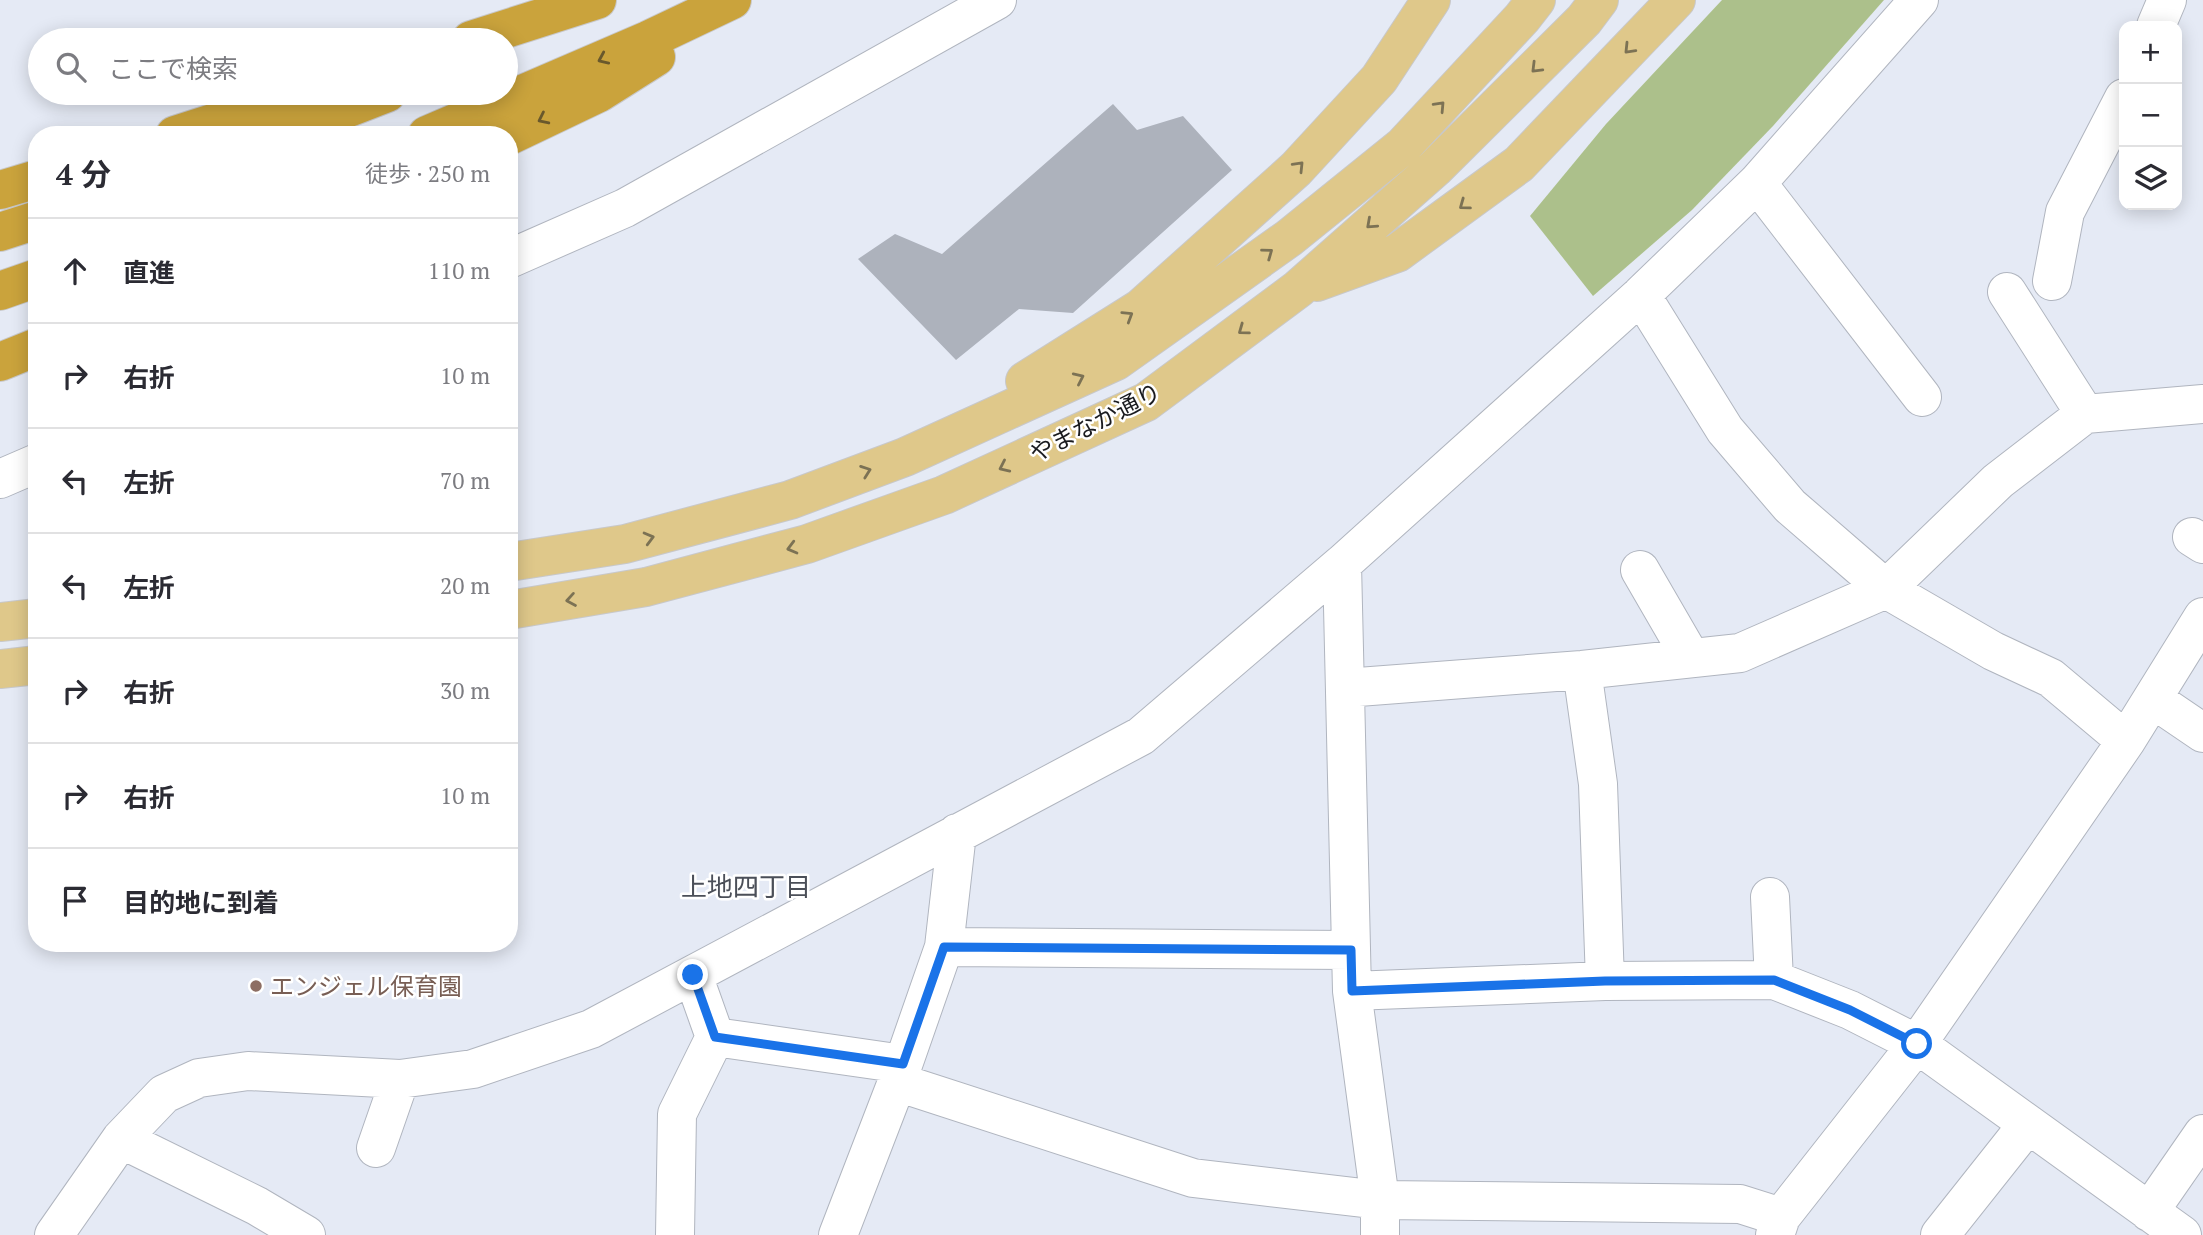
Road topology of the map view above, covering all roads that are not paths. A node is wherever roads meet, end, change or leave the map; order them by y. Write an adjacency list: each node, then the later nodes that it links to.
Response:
1 (597, 0): 13 (highway)
2 (607, 0): 14 (highway)
3 (732, 0): 15 (highway, one-way to 15)
4 (751, 0): 23 (highway, one-way to 23)
5 (997, 0): 29 (street)
6 (1431, 0): 41 (main road, one-way to 6)
7 (1536, 0): 41 (main road, やまなか通り, one-way to 7)
8 (1599, 0): 32 (main road, やまなか通り, one-way to 32)
9 (1676, 0): 32 (main road, one-way to 32)
10 (1919, 0): 25 (street)
11 (2167, 0): 12 (street)
12 (2158, 21)
13 (509, 28)
14 (518, 39)
15 (518, 96)
16 (269, 105): 20 (highway)
17 (356, 105): 21 (highway)
18 (497, 105): 22 (highway, one-way to 22)
19 (2119, 108): 31 (street)
20 (203, 126)
21 (302, 126)
22 (448, 126)
23 (518, 131)
24 (28, 182): 26 (highway)
25 (1757, 183): 35 (street); 38 (street)
26 (0, 191)
27 (28, 223): 28 (highway)
28 (0, 232)
29 (518, 255)
30 (28, 281): 33 (highway)
31 (2052, 281)
32 (1298, 289): 48 (main road, やまなか通り, one-way to 48)
33 (0, 291)
34 (2007, 292): 40 (street)
35 (1640, 295): 45 (street); 47 (street)
36 (28, 350): 37 (highway)
37 (0, 362)
38 (1922, 397)
39 (2203, 404): 40 (street)
40 (2085, 414): 47 (street)
41 (905, 457): 44 (main road, やまなか通り, one-way to 41)
42 (28, 467): 43 (street)
43 (0, 479)
44 (518, 561)
45 (1342, 564): 56 (street); 60 (street)
46 (1640, 570): 52 (street)
47 (1886, 589): 52 (street); 59 (street)
48 (518, 608)
49 (2203, 617): 57 (street)
50 (28, 619): 51 (main road)
51 (0, 621)
52 (1691, 658): 55 (street)
53 (28, 666): 54 (main road)
54 (0, 669)
55 (1582, 670): 56 (street); 66 (street)
56 (1345, 688): 63 (street)
57 (2153, 699): 58 (street); 59 (street)
58 (2203, 733)
59 (2126, 741): 69 (street)
60 (957, 834): 62 (street); 64 (street)
61 (1770, 897): 65 (street)
62 (944, 947): 63 (street); 70 (street)
63 (1351, 950): 67 (street)
64 (693, 975): 68 (street); 71 (street)
65 (1774, 980): 66 (street); 69 (street)
66 (1605, 981): 67 (street)
67 (1352, 991): 77 (street)
68 (715, 1037): 70 (street); 81 (street)
69 (1917, 1044): 72 (street); 78 (street)
70 (900, 1073): 77 (street); 82 (street)
71 (400, 1079): 74 (street); 75 (street)
72 (2028, 1124): 76 (street); 83 (street)
73 (2203, 1134): 76 (street)
74 (121, 1139): 79 (street); 80 (street)
75 (376, 1149)
76 (2149, 1212): 84 (street)
77 (1380, 1218): 78 (street)
78 (1778, 1226)
79 (54, 1235)
80 (306, 1235)
81 (675, 1235)
82 (838, 1235)
83 (1940, 1235)
84 (2182, 1235)

